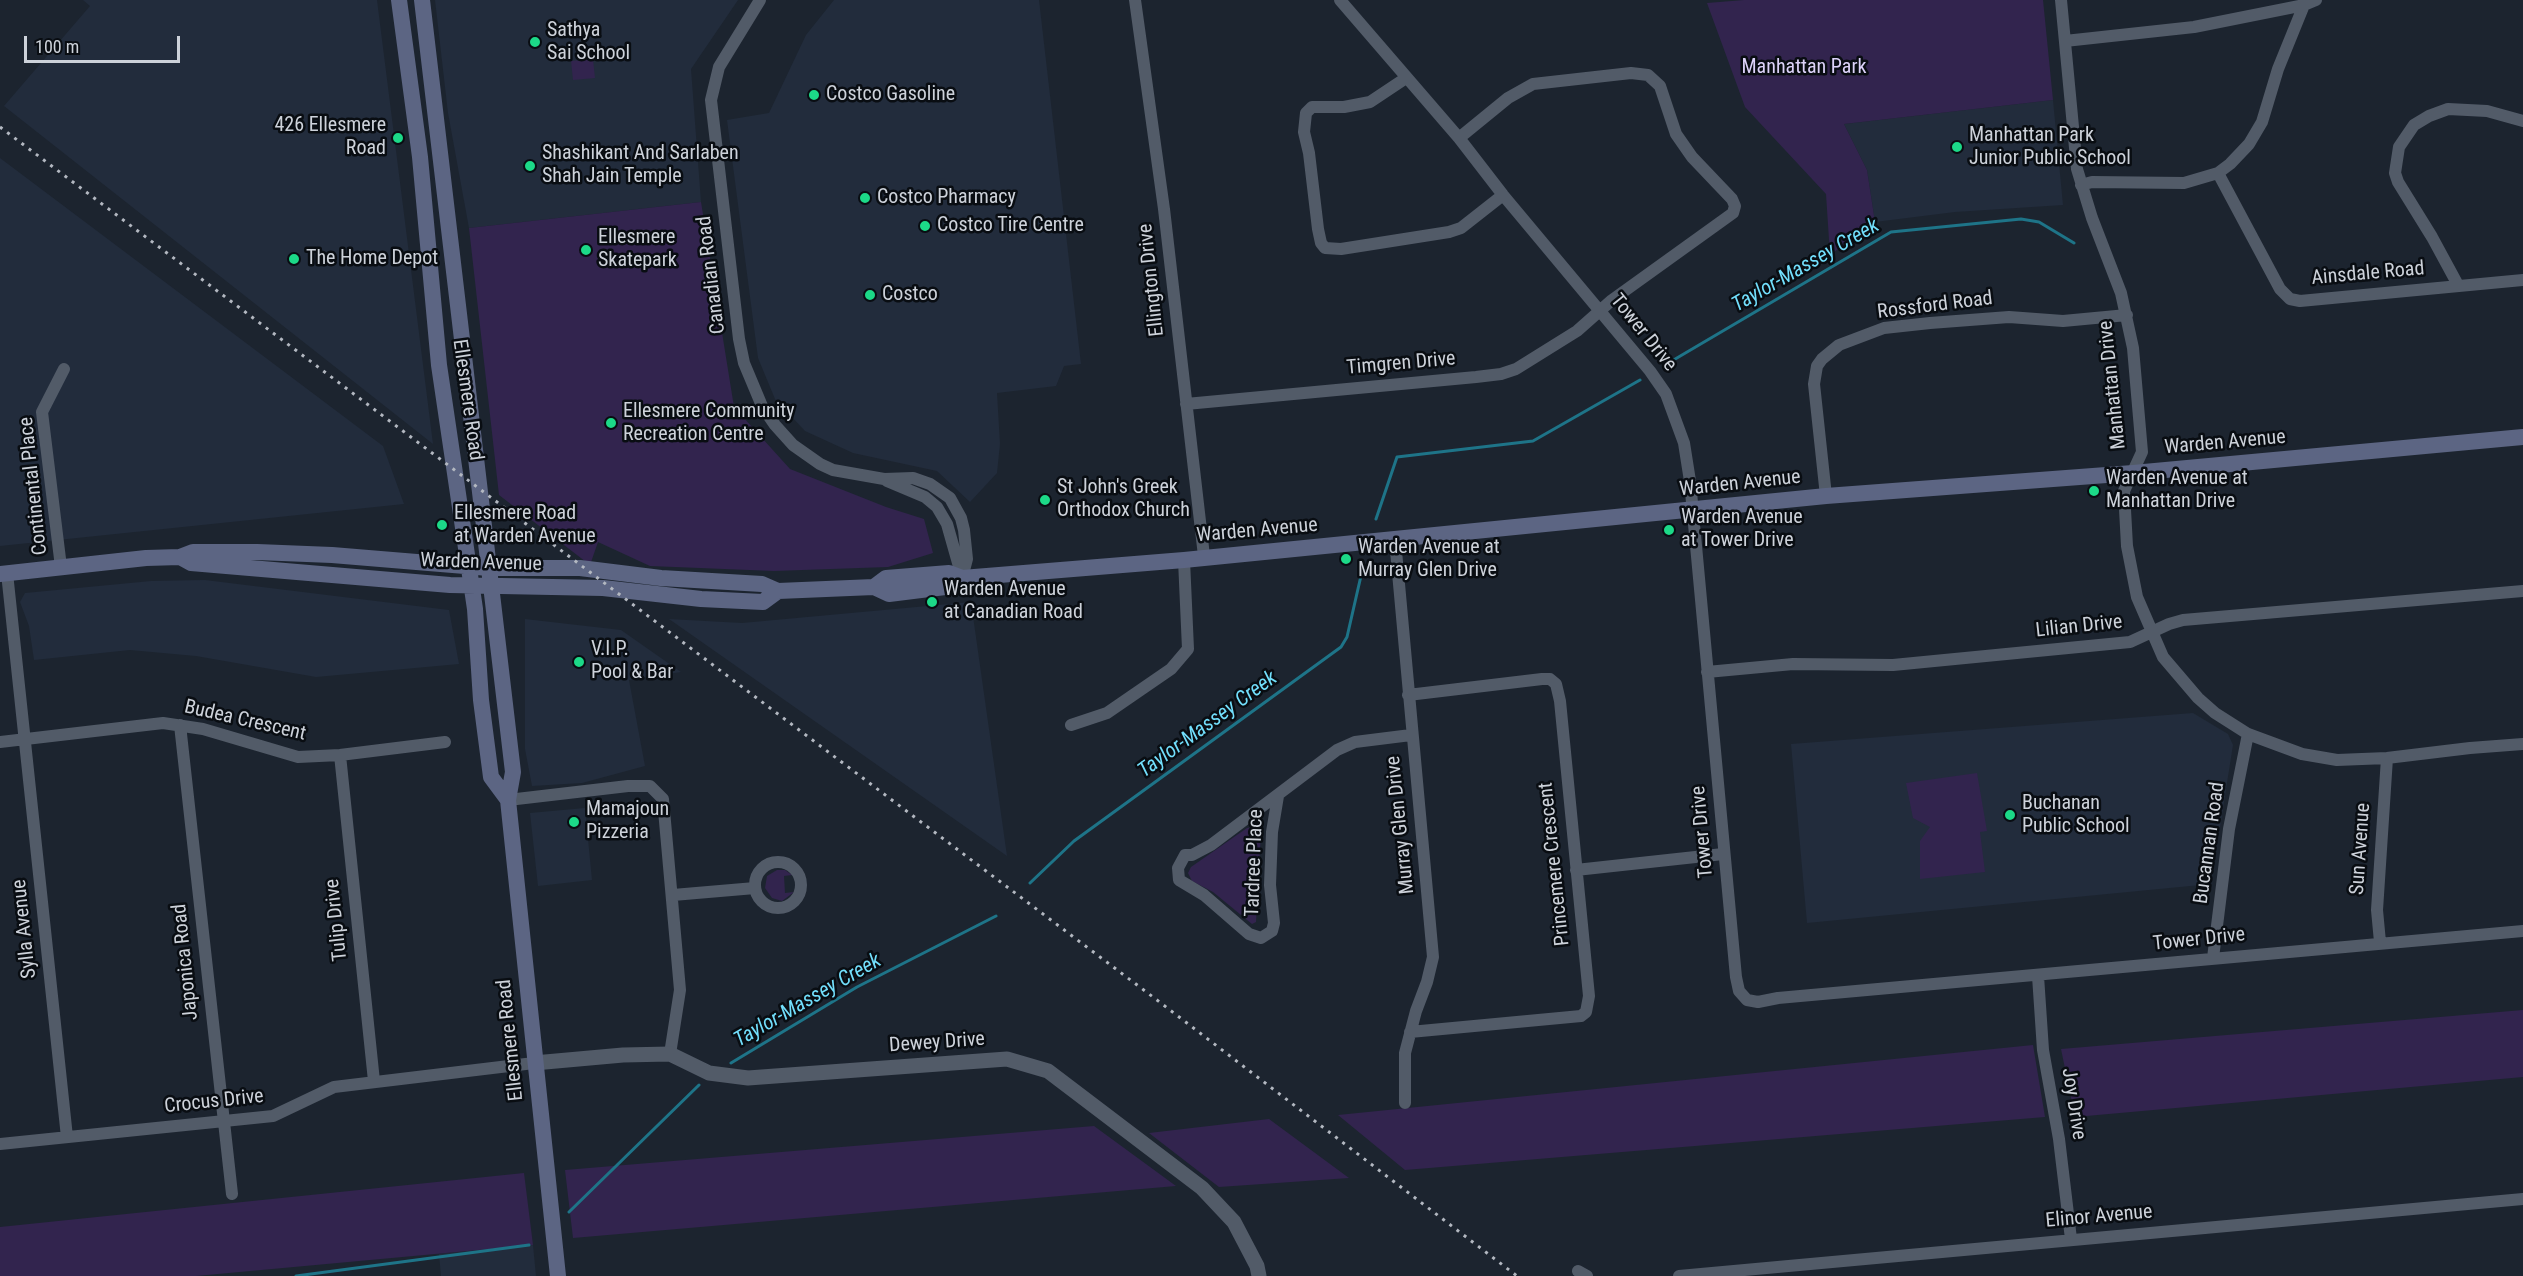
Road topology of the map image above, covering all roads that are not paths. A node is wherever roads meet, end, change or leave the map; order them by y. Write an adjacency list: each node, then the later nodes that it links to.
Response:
1 (399, 0): 13 (main road, Ellesmere Road)
2 (422, 0): 12 (main road, Ellesmere Road)
3 (760, 0): 35 (street, Canadian Road)
4 (1135, 0): 22 (street, Ellington Drive)
5 (1340, 0): 9 (street, Tower Drive)
6 (2061, 0): 8 (street, Manhattan Drive)
7 (2310, 2): 8 (street); 14 (street)
8 (2065, 41): 15 (street, Manhattan Drive)
9 (1406, 78): 11 (street, Tower Drive); 16 (street)
10 (2523, 121): 18 (street)
11 (1459, 138): 16 (street, Tower Drive); 19 (street, Timgren Drive)
12 (439, 155): 13 (main road); 33 (main road, Ellesmere Road)
13 (420, 158): 32 (main road, Ellesmere Road)
14 (2218, 173): 15 (street); 18 (street, Ainsdale Road)
15 (2081, 185): 20 (street, Manhattan Drive)
16 (1503, 195): 19 (street, Tower Drive)
17 (2523, 280): 18 (street, Ainsdale Road)
18 (2458, 285)
19 (1601, 311): 22 (street, Timgren Drive); 26 (street, Tower Drive)
20 (2127, 315): 24 (street, Manhattan Drive); 25 (street, Rossford Road)
21 (64, 369): 31 (street, Continental Place)
22 (1186, 404): 28 (street, Ellington Drive)
23 (2523, 436): 24 (main road, Warden Avenue)
24 (2133, 473): 25 (main road, Warden Avenue); 40 (street, Manhattan Drive)
25 (1826, 496): 26 (main road, Warden Avenue)
26 (1692, 511): 27 (main road, Warden Avenue); 41 (street, Tower Drive)
27 (1395, 540): 28 (main road, Warden Avenue); 42 (street, Murray Glen Drive)
28 (1204, 556): 30 (main road, Warden Avenue)
29 (180, 557): 31 (main road, Warden Avenue); 32 (main road, Warden Avenue); 36 (main road, Warden Avenue)
30 (1184, 560): 35 (main road, Warden Avenue); 44 (street)
31 (62, 567): 34 (main road, Warden Avenue)
32 (468, 567): 33 (main road, Warden Avenue); 36 (main road, Ellesmere Road)
33 (489, 568): 37 (main road, Ellesmere Road); 38 (main road, Warden Avenue)
34 (4, 574): 47 (street, Sylla Avenue)
35 (962, 578): 38 (main road, Warden Avenue)
36 (471, 585): 37 (main road, Warden Avenue); 54 (main road, Ellesmere Road)
37 (491, 586): 38 (main road, Warden Avenue); 54 (main road, Ellesmere Road)
38 (778, 591)
39 (2523, 591): 40 (street, Lilian Drive)
40 (2153, 633): 41 (street, Lilian Drive); 45 (street, Manhattan Drive)
41 (1707, 672): 55 (street, Tower Drive)
42 (1408, 695): 46 (street, Murray Glen Drive); 56 (street, Princemere Crescent)
43 (180, 725): 47 (street, Budea Crescent); 51 (street, Budea Crescent); 68 (street, Japonica Road)
44 (1071, 725)
45 (2248, 734): 52 (street, Manhattan Drive); 61 (street, Bucannan Road)
46 (1412, 735): 53 (street, Tardree Place); 63 (street, Murray Glen Drive)
47 (24, 739): 48 (street, Budea Crescent); 69 (street, Sylla Avenue)
48 (0, 742)
49 (445, 742): 51 (street, Budea Crescent)
50 (2523, 744): 52 (street, Manhattan Drive)
51 (340, 755): 66 (street, Tulip Drive)
52 (2387, 758): 60 (street, Sun Avenue)
53 (1278, 796): 53 (street, Tardree Place)
54 (508, 800): 58 (street); 65 (main road, Ellesmere Road)
55 (1723, 854): 56 (street); 62 (street, Tower Drive)
56 (1576, 870): 63 (street, Princemere Crescent)
57 (755, 888): 58 (street)
58 (672, 895): 64 (street)
59 (2523, 931): 60 (street, Tower Drive)
60 (2380, 942): 61 (street, Tower Drive)
61 (2213, 958): 62 (street, Tower Drive)
62 (2038, 976): 73 (street, Joy Drive)
63 (1410, 1032): 67 (street, Murray Glen Drive)
64 (670, 1054): 65 (street, Dewey Drive); 75 (street, Dewey Drive)
65 (534, 1064): 66 (street, Crocus Drive); 74 (main road, Ellesmere Road)
66 (374, 1081): 68 (street, Crocus Drive)
67 (1405, 1103)
68 (224, 1121): 69 (street, Crocus Drive); 71 (street, Japonica Road)
69 (67, 1137): 70 (street, Crocus Drive)
70 (0, 1144)
71 (232, 1194)
72 (2523, 1199): 73 (street, Elinor Avenue)
73 (2071, 1239): 76 (street, Elinor Avenue)
74 (558, 1276)
75 (1259, 1276)
76 (1679, 1276)

